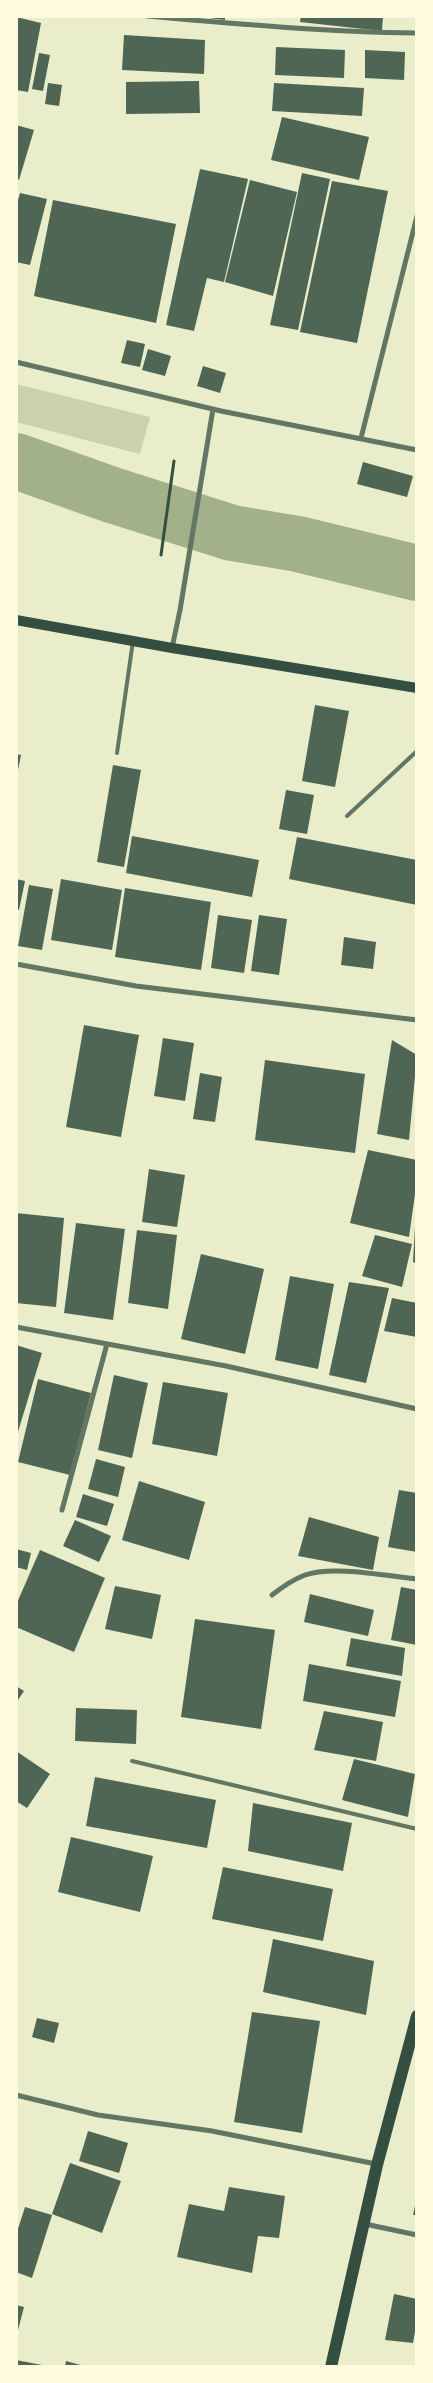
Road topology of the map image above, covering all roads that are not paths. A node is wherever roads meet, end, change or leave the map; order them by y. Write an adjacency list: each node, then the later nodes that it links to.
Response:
1 (147, 16): 2 (street)
2 (417, 32)
3 (417, 216): 6 (street)
4 (16, 362): 5 (street)
5 (212, 409): 6 (street); 10 (street)
6 (361, 438): 7 (street)
7 (417, 450)
8 (16, 620): 9 (main road)
9 (133, 641): 10 (main road); 13 (lane)
10 (172, 648): 11 (main road)
11 (417, 688)
12 (417, 751): 14 (lane)
13 (117, 753)
14 (347, 816)
15 (16, 964): 16 (street)
16 (417, 1020)
17 (16, 1327): 18 (street)
18 (107, 1344): 19 (street); 20 (street)
19 (417, 1410)
20 (62, 1510)
21 (417, 1579): 22 (street)
22 (272, 1595)
23 (132, 1761): 24 (lane)
24 (417, 1829)
25 (417, 2016): 27 (main road)
26 (16, 2095): 27 (street)
27 (377, 2165): 28 (main road)
28 (365, 2224): 29 (street); 30 (main road)
29 (417, 2235)
30 (331, 2367)

